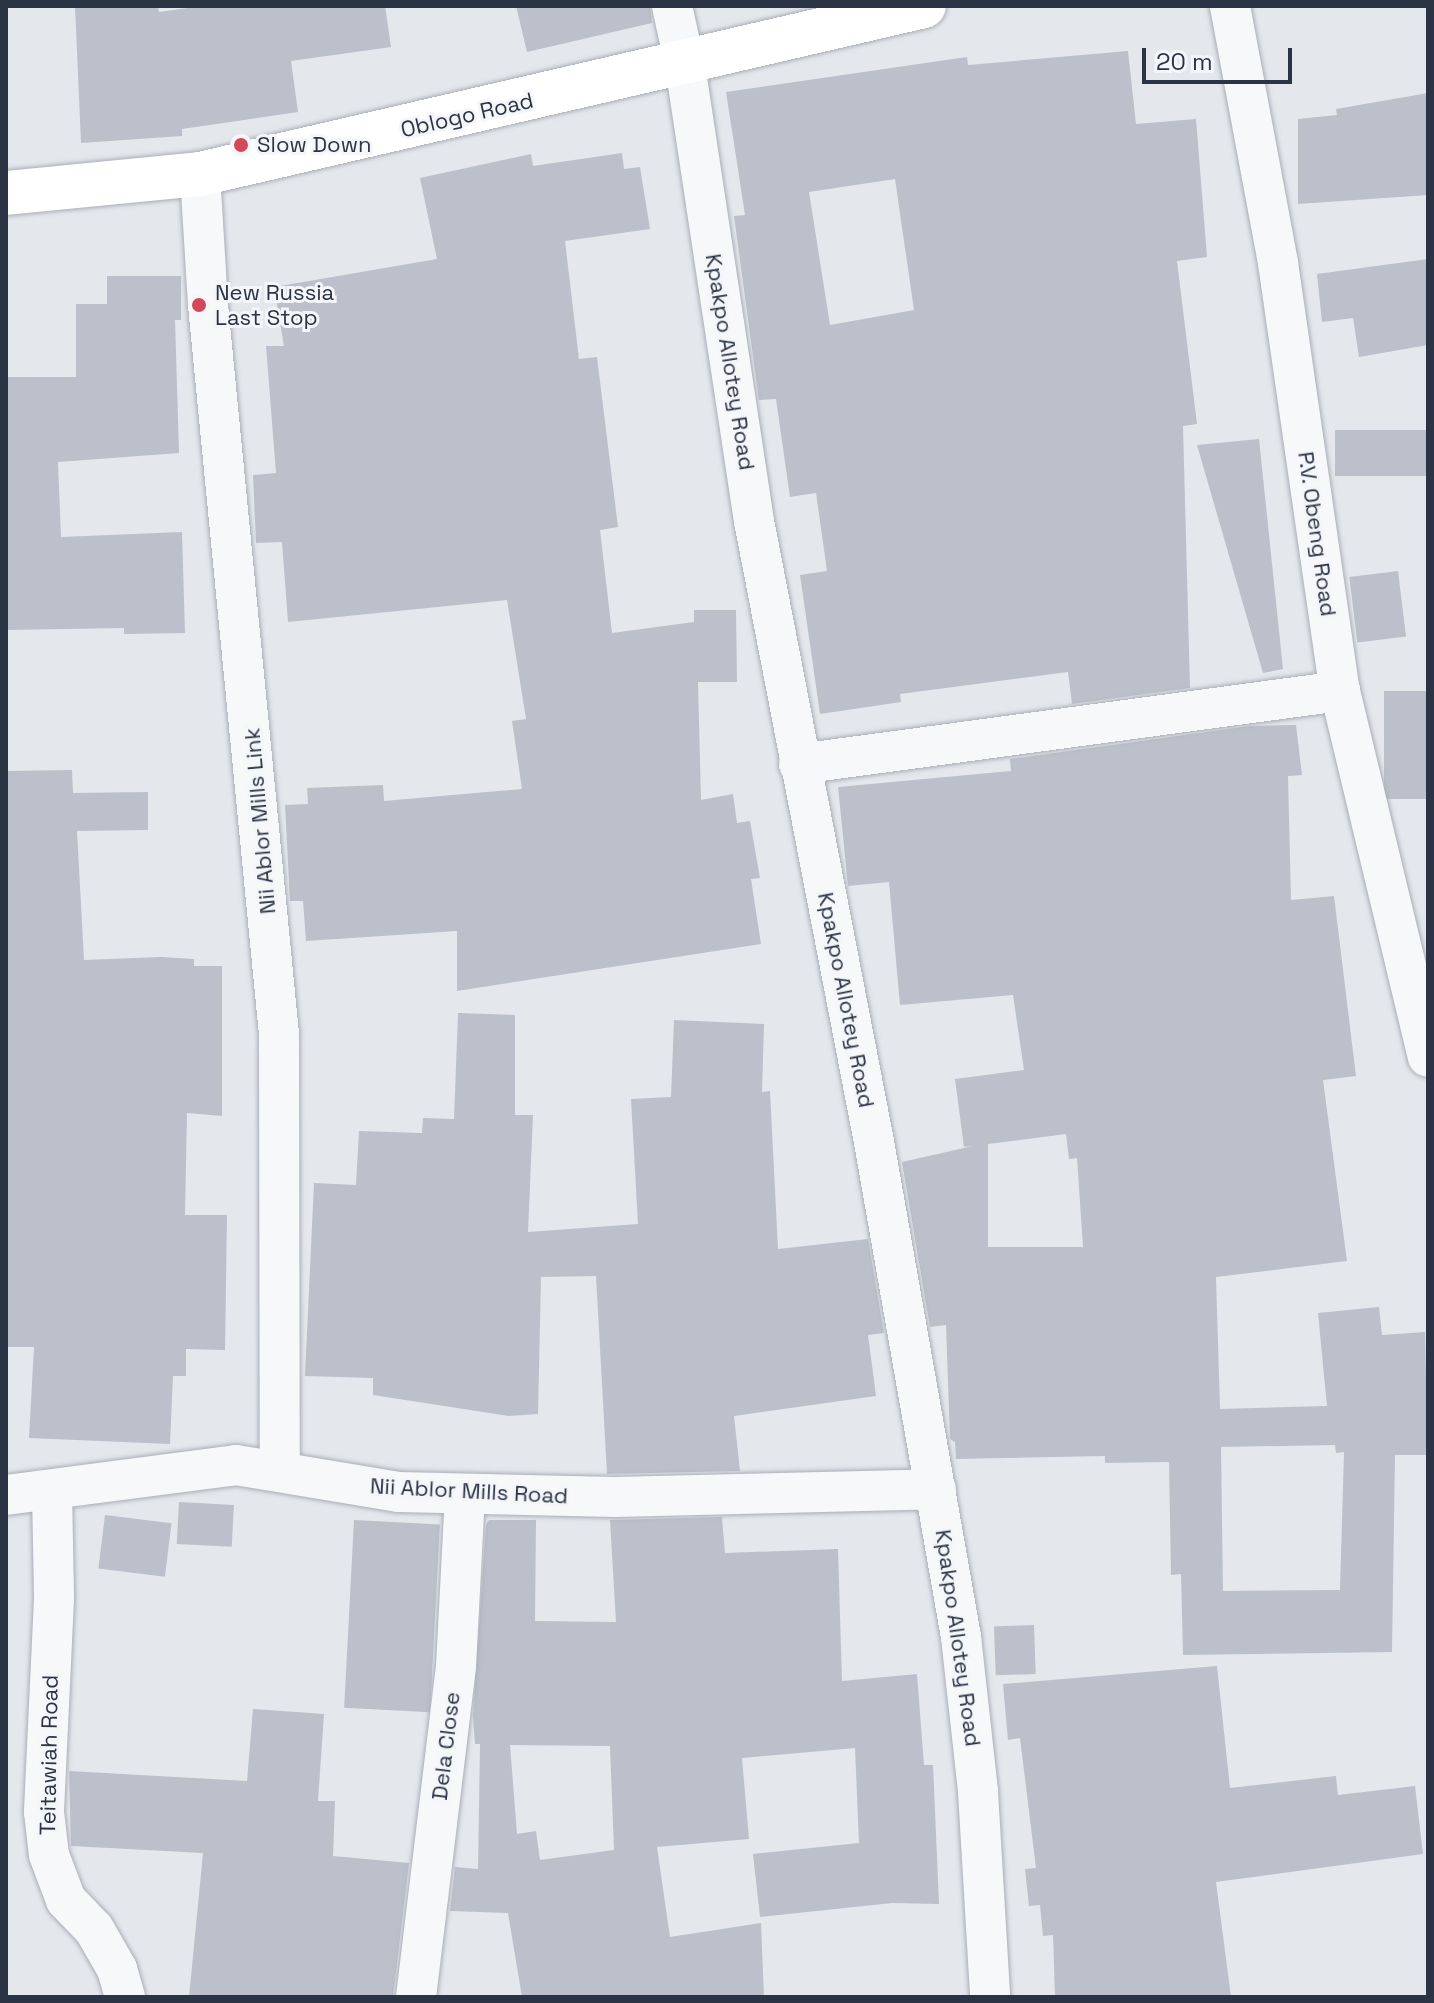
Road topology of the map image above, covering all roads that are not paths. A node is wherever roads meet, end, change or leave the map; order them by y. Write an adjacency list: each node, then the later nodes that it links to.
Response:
1 (672, 6): 4 (street, Kpakpo Allotey Road)
2 (924, 6): 4 (main road, Oblogo Road)
3 (1230, 6): 7 (street, P.V. Obeng Road)
4 (685, 65): 5 (main road, Oblogo Road); 8 (street, Kpakpo Allotey Road)
5 (200, 174): 6 (main road, Oblogo Road); 10 (street, Nii Ablor Mills Link)
6 (6, 193)
7 (1340, 691): 8 (street); 9 (street, P.V. Obeng Road)
8 (799, 764): 11 (street, Kpakpo Allotey Road)
9 (1428, 1057)
10 (280, 1469): 12 (street, Nii Ablor Mills Road); 13 (street, Nii Ablor Mills Road)
11 (936, 1489): 13 (street, Nii Ablor Mills Road); 17 (street, Kpakpo Allotey Road)
12 (52, 1491): 14 (street, Nii Ablor Mills Road); 15 (street, Teitawiah Road)
13 (465, 1494): 16 (street, Dela Close)
14 (6, 1495)
15 (125, 1997)
16 (416, 1997)
17 (990, 1997)

